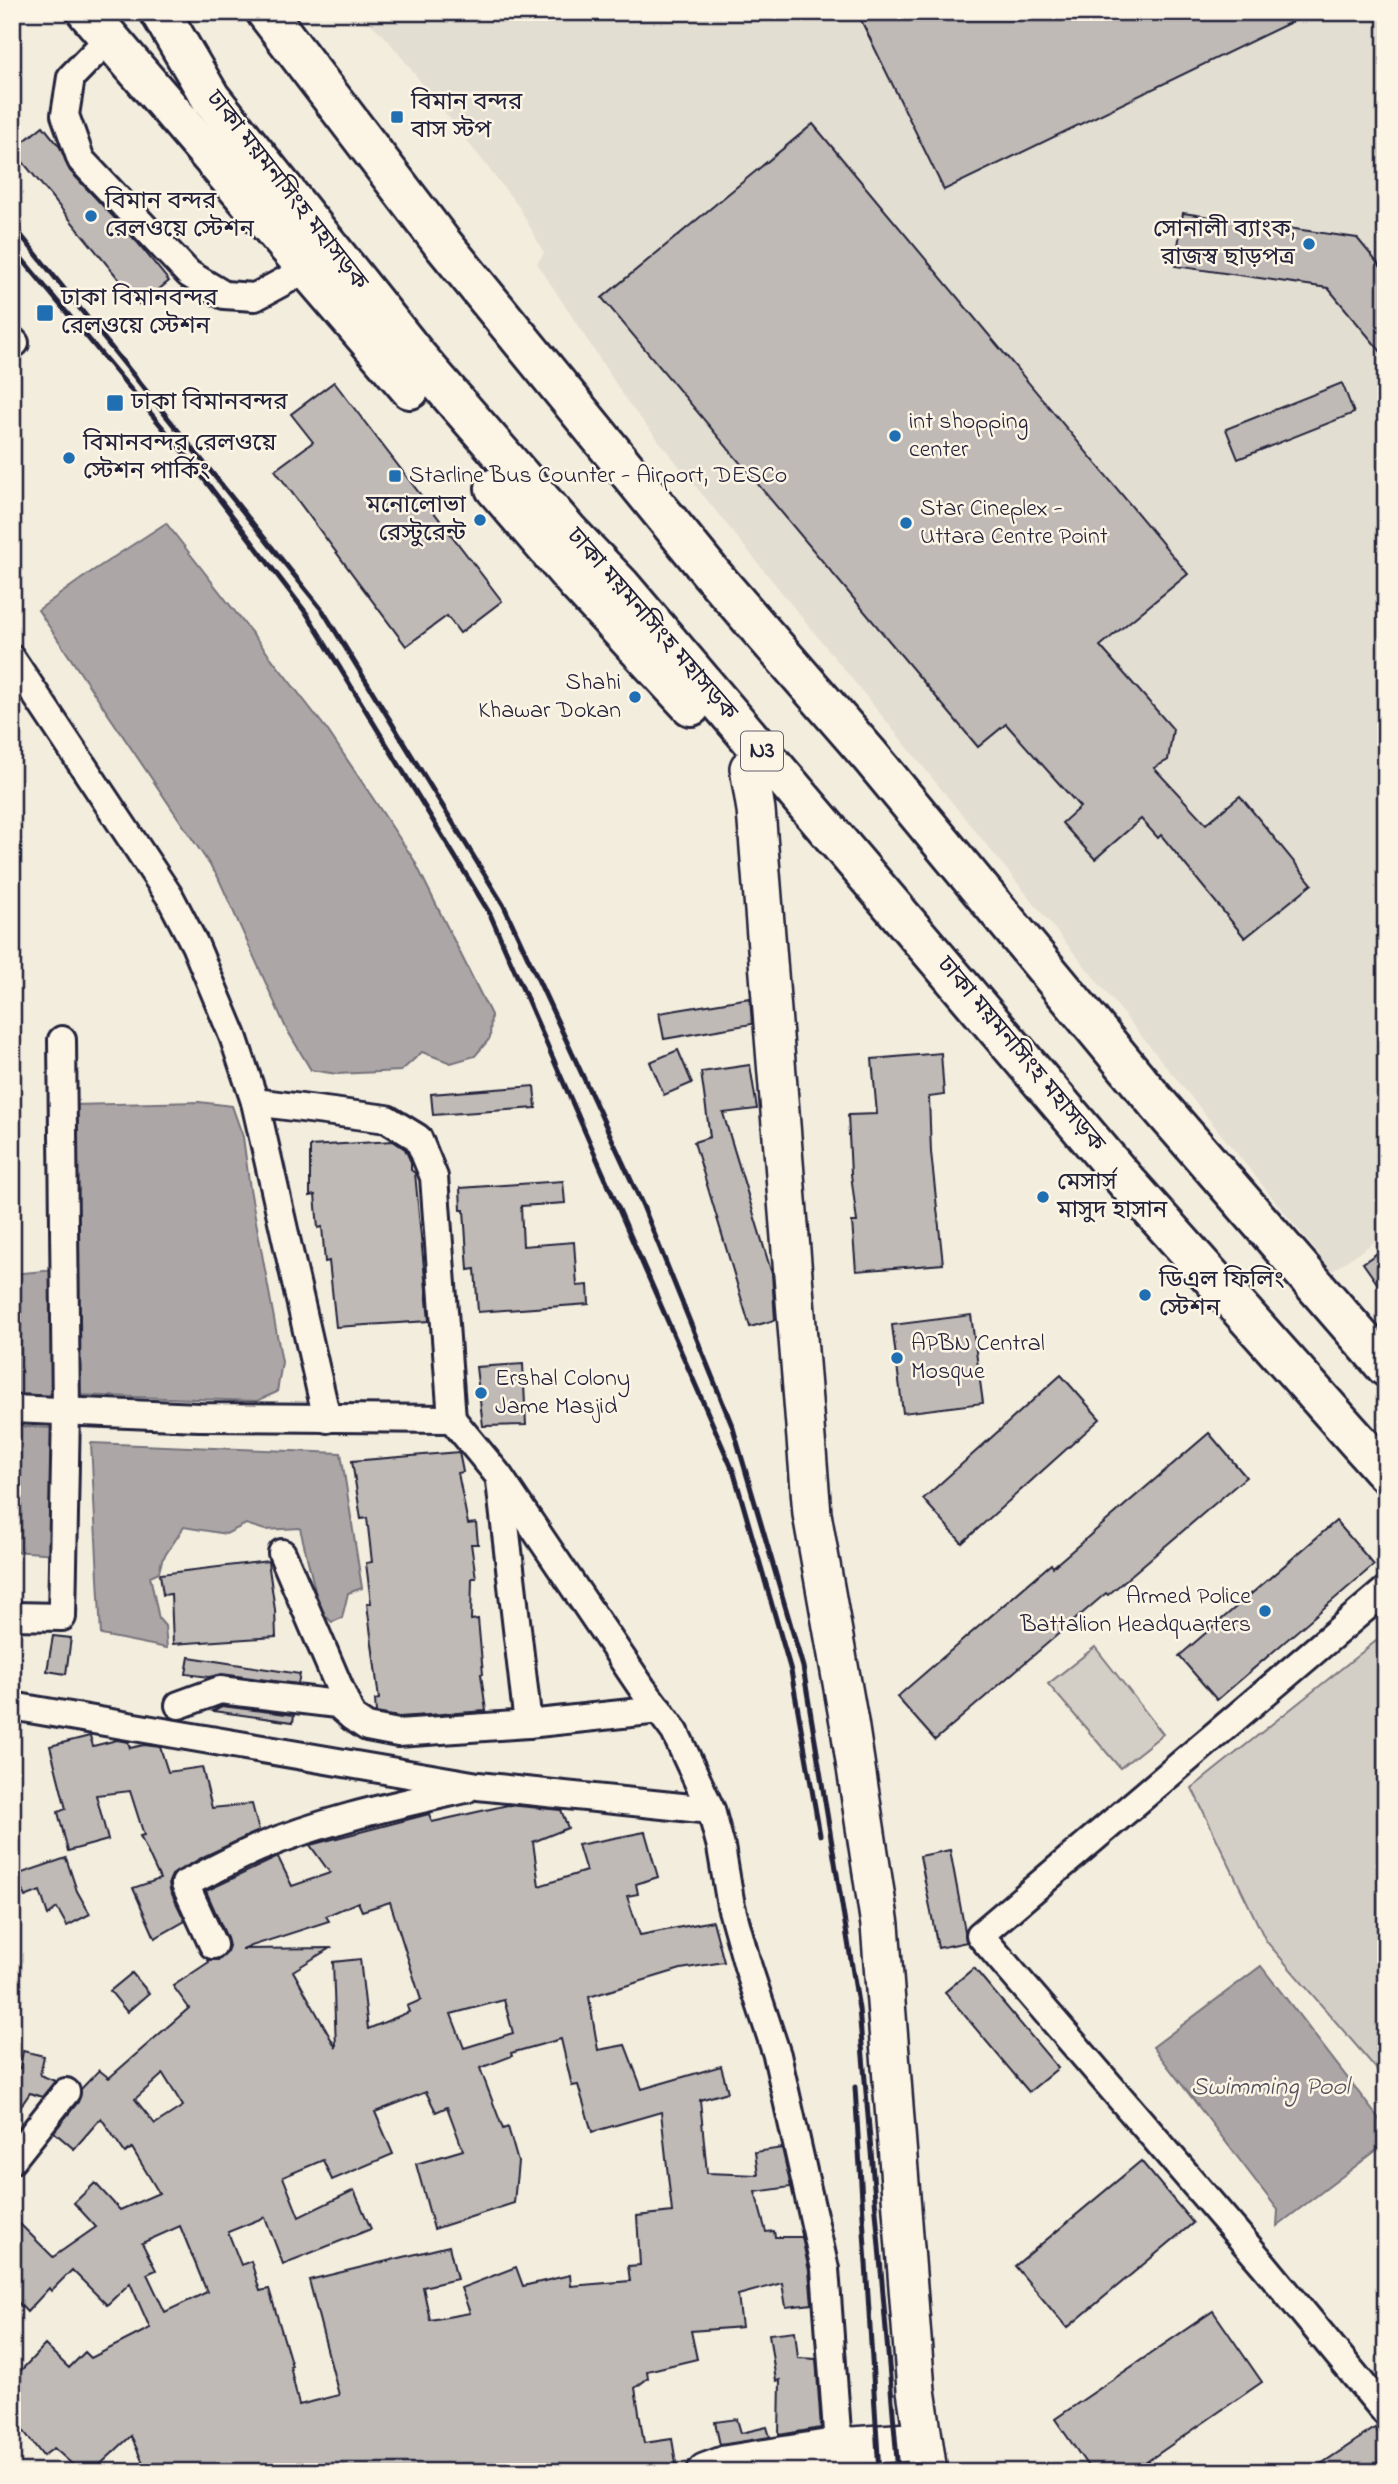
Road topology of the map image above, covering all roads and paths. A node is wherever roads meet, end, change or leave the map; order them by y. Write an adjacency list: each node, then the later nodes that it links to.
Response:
1 (160, 12): 7 (highway, ঢাকা ময়মনসিংহ মহাসড়ক / N3)
2 (266, 12): 10 (highway)
3 (98, 25): 4 (highway); 4 (street)
4 (307, 269): 6 (highway)
5 (12, 659): 9 (street)
6 (749, 768): 7 (highway); 31 (street)
7 (818, 817): 15 (highway, ঢাকা ময়মনসিংহ মহাসড়ক / N3)
8 (62, 1040): 12 (street)
9 (255, 1102): 13 (street); 14 (street)
10 (1385, 1365)
11 (12, 1409): 12 (street)
12 (66, 1411): 13 (street); 19 (street)
13 (327, 1419): 14 (street)
14 (452, 1419): 16 (street)
15 (1386, 1473)
16 (499, 1476): 22 (street); 24 (street)
17 (282, 1553): 23 (street)
18 (1386, 1590): 30 (street)
19 (12, 1616)
20 (179, 1705): 23 (street)
21 (12, 1706): 25 (street)
22 (659, 1710): 24 (street); 26 (street)
23 (352, 1717): 24 (street)
24 (528, 1724)
25 (478, 1786): 26 (street); 27 (street)
26 (711, 1810): 32 (street)
27 (213, 1945)
28 (66, 2092): 29 (street)
29 (12, 2160)
30 (1386, 2413)
31 (926, 2456): 32 (street)
32 (839, 2459): 33 (street)
33 (706, 2472)

